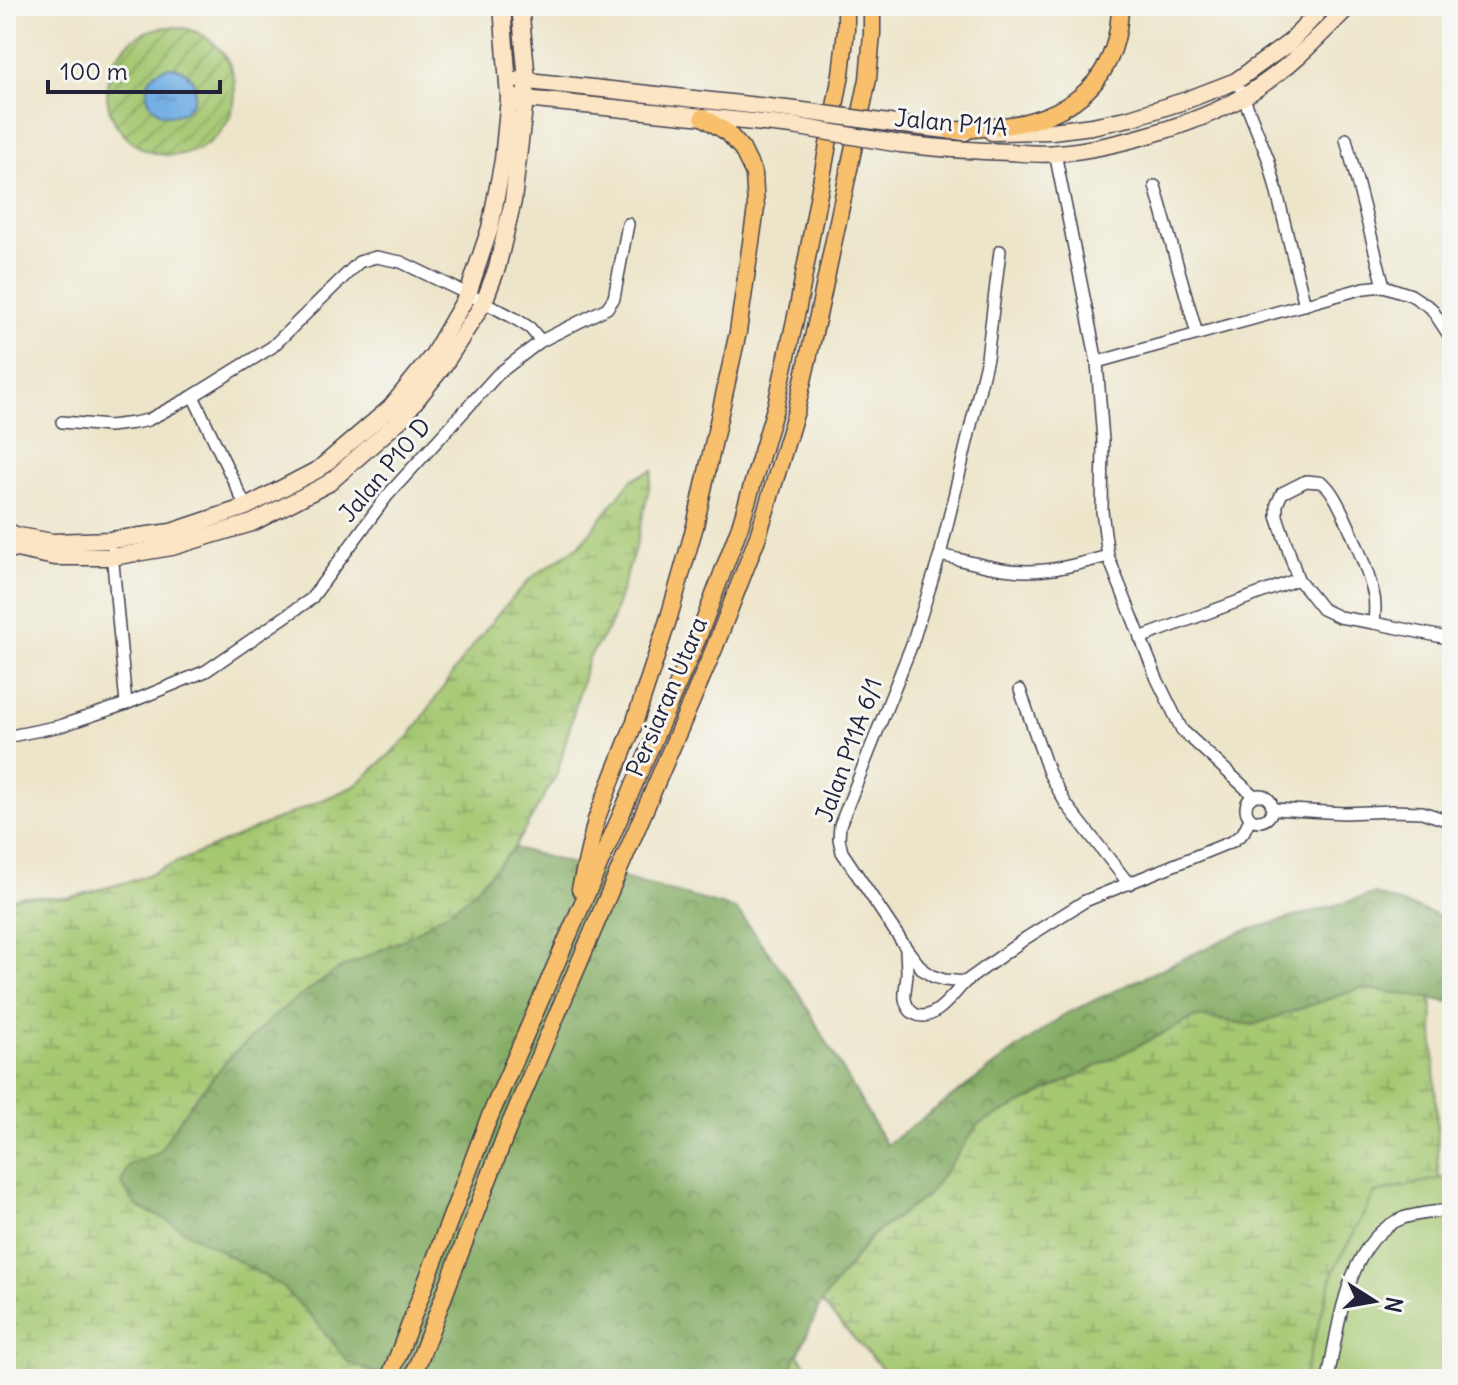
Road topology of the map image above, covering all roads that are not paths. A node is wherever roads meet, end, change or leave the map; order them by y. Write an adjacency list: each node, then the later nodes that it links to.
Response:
1 (502, 6): 8 (street)
2 (520, 6): 9 (street)
3 (846, 6): 48 (main road, Persiaran Utara)
4 (875, 6): 53 (main road, Persiaran Utara)
5 (1120, 6): 14 (main road)
6 (1324, 6): 10 (street, Jalan P11A)
7 (1349, 6): 10 (street, Jalan P11A)
8 (509, 79): 9 (street, Jalan P11A); 11 (street)
9 (527, 80): 11 (street); 13 (street, Jalan P11A)
10 (1239, 89): 14 (street, Jalan P11A); 16 (street, Jalan P11A); 23 (street)
11 (517, 98): 12 (street, Jalan P11A); 21 (street); 22 (street)
12 (703, 117): 13 (street, Jalan P11A); 48 (main road)
13 (794, 118): 14 (street, Jalan P11A, bridge); 16 (street, Jalan P11A, bridge)
14 (951, 131)
15 (1346, 139): 20 (street)
16 (1055, 153): 27 (street)
17 (1155, 186): 24 (street)
18 (628, 224): 26 (street, Jalan P10 D)
19 (1000, 251): 34 (street, Jalan P11A 6/1)
20 (1384, 286): 23 (street); 25 (street)
21 (468, 294): 22 (street); 28 (street); 30 (street)
22 (484, 302): 26 (street); 33 (street)
23 (1305, 305): 24 (street)
24 (1197, 334): 27 (street)
25 (1452, 340)
26 (541, 341): 41 (street, Jalan P10 D)
27 (1097, 362): 35 (street)
28 (193, 396): 29 (street); 30 (street)
29 (62, 422)
30 (246, 507): 33 (street)
31 (6, 531): 33 (street)
32 (6, 547): 33 (street)
33 (112, 548): 41 (street)
34 (940, 555): 35 (street); 49 (street, Jalan P11A 6/1)
35 (1108, 556): 38 (street)
36 (1298, 579): 37 (street); 37 (street); 38 (street)
37 (1374, 623): 39 (street)
38 (1140, 638): 43 (street)
39 (1452, 639)
40 (1020, 690): 47 (street)
41 (126, 704): 42 (street, Jalan P10 D)
42 (6, 737)
43 (1253, 795): 44 (street); 45 (street)
44 (1273, 809): 45 (street); 46 (street)
45 (1250, 819): 47 (street)
46 (1452, 822)
47 (1129, 884): 50 (street)
48 (570, 929): 52 (main road, Persiaran Utara)
49 (906, 948): 50 (street, Jalan P11A 6/1); 50 (street)
50 (965, 982)
51 (1452, 1209): 54 (street)
52 (389, 1379)
53 (412, 1379)
54 (1328, 1379)

